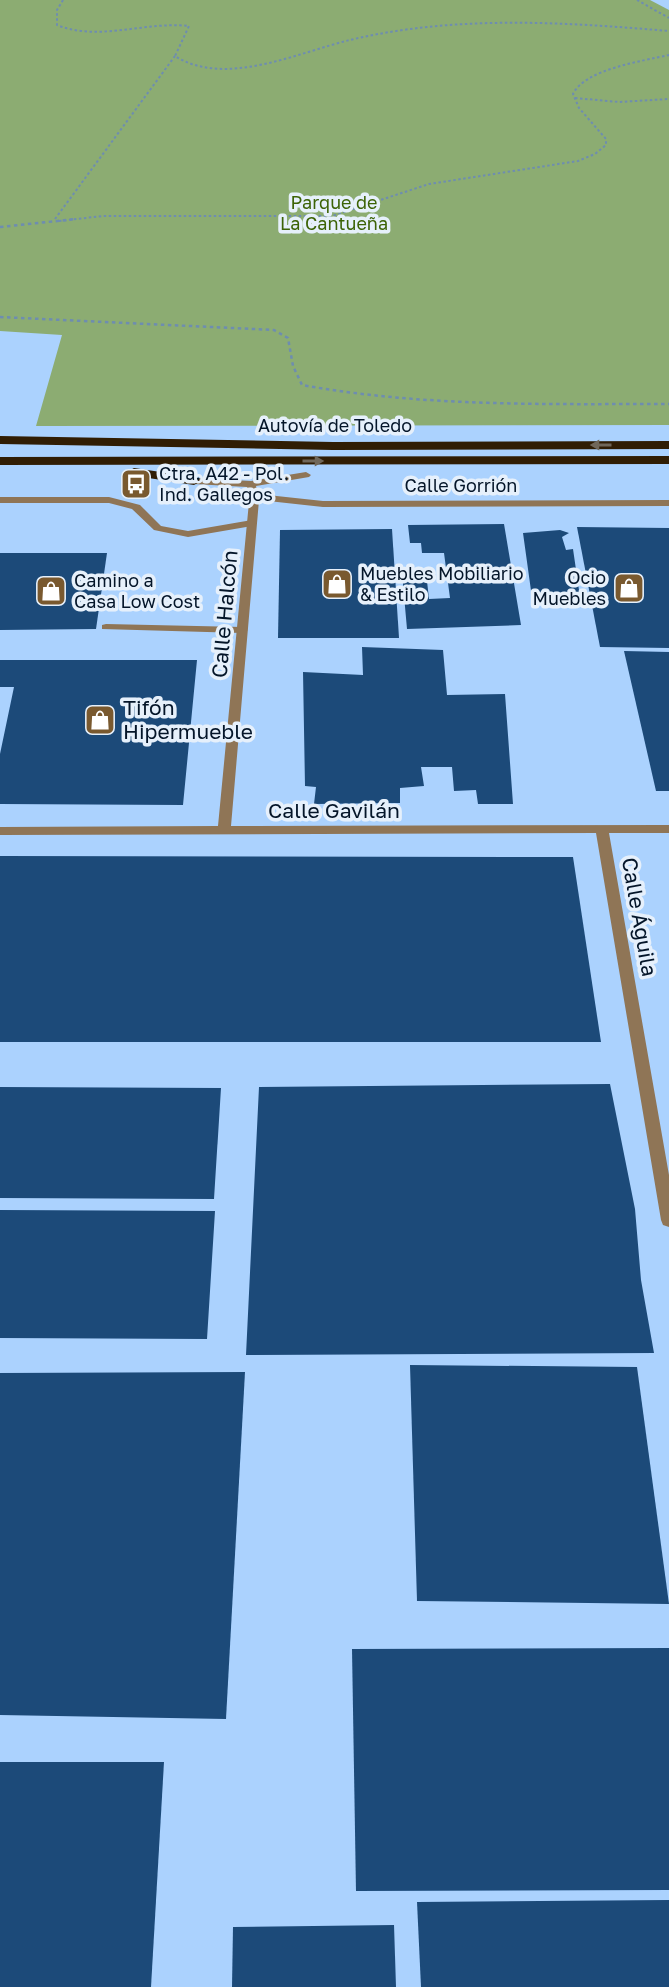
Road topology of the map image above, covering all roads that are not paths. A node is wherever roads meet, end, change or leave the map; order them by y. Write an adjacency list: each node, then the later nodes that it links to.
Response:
1 (0, 427): 3 (highway)
2 (0, 440): 3 (highway, Autovía de Toledo)
3 (299, 445): 4 (highway, Autovía de Toledo, one-way to 3)
4 (669, 445)
5 (669, 460): 7 (highway, Autovía de Toledo)
6 (0, 461): 7 (highway, Autovía de Toledo, one-way to 7); 9 (highway)
7 (471, 463): 8 (highway)
8 (306, 475): 10 (street)
9 (194, 481): 10 (street)
10 (252, 490): 12 (street, Calle Gorrión); 13 (street, Calle Halcón)
11 (0, 500): 13 (street)
12 (669, 503)
13 (252, 523): 15 (street, Calle Halcón)
14 (106, 627): 15 (street)
15 (242, 630): 18 (street, Calle Halcón)
16 (602, 829): 17 (street, Calle Gavilán); 18 (street, Calle Gavilán); 20 (street, Calle Águila)
17 (669, 829)
18 (224, 830): 19 (street, Calle Gavilán)
19 (0, 831)
20 (669, 1220)

